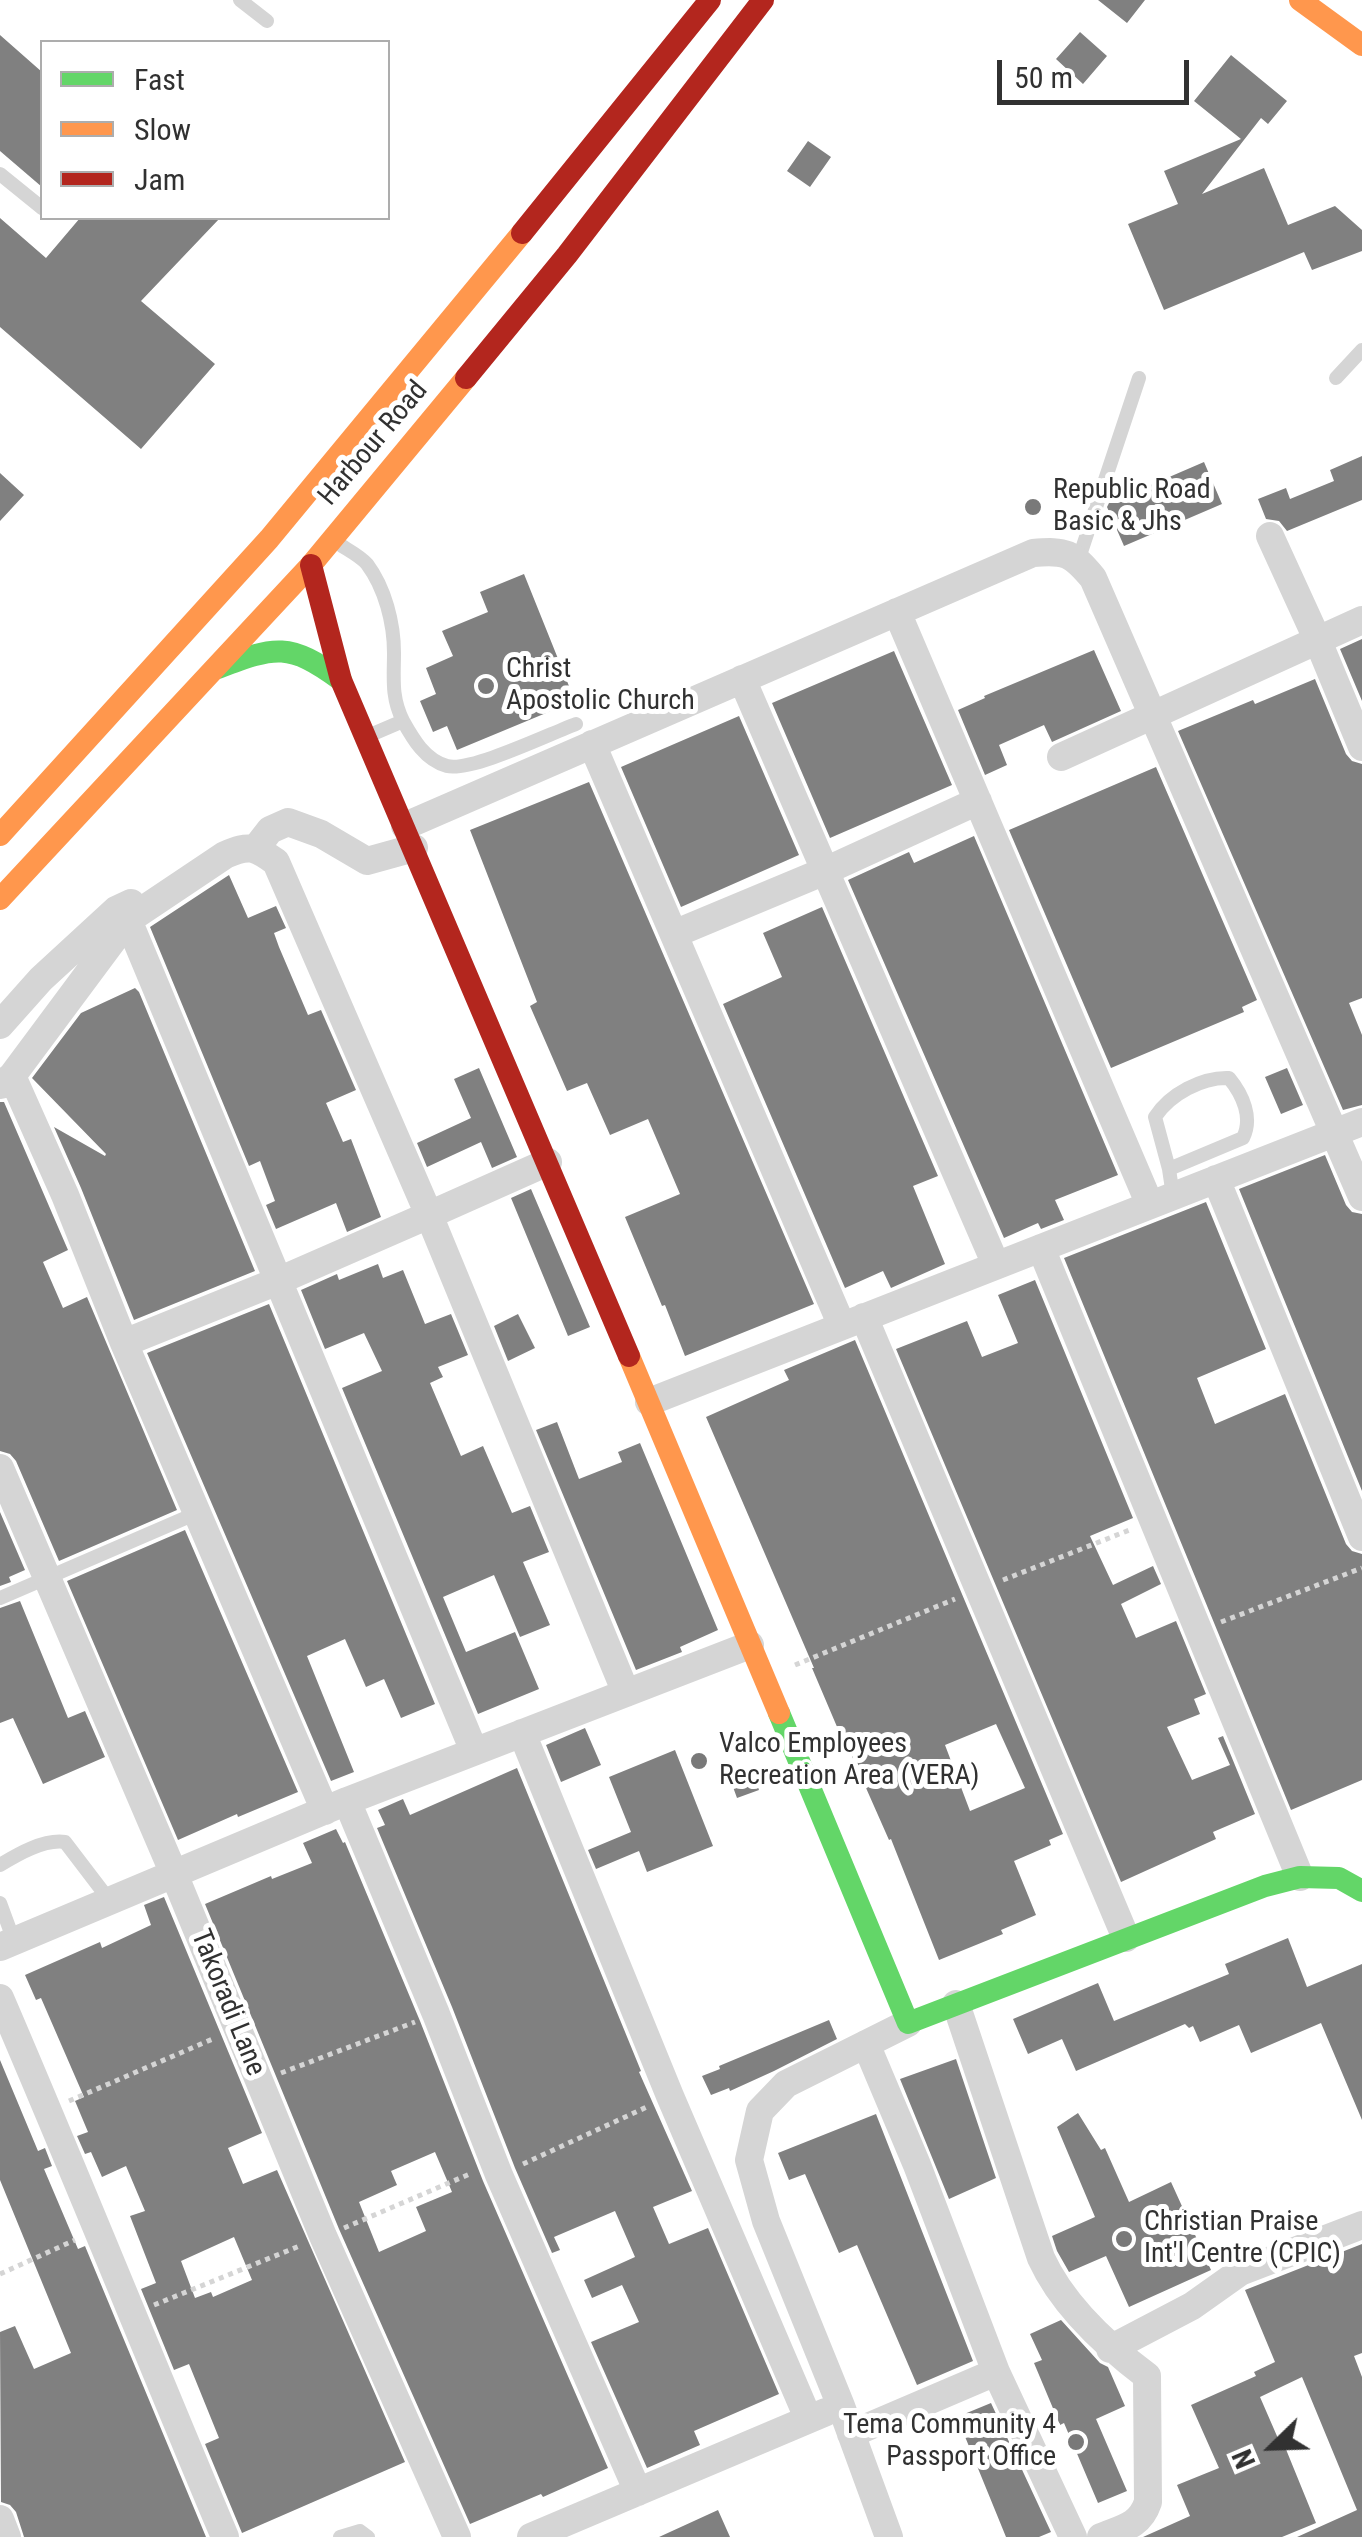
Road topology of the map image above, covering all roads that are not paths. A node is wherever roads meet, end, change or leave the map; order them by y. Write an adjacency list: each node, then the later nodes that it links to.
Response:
1 (240, 0): 5 (lane)
2 (710, 0): 29 (main road, Harbour Road)
3 (762, 0): 13 (main road, Harbour Road)
4 (1314, 4): 6 (main road)
5 (267, 21)
6 (1362, 46)
7 (0, 174): 8 (lane)
8 (40, 206)
9 (1362, 350): 11 (lane)
10 (1138, 378): 14 (lane)
11 (1336, 378)
12 (1270, 536): 18 (street)
13 (333, 539): 15 (main road, Harbour Road); 23 (lane)
14 (1078, 561): 16 (street); 22 (street)
15 (311, 565): 19 (main road, Harbour Road); 21 (main road)
16 (897, 612): 20 (street); 28 (street)
17 (1362, 620): 18 (street)
18 (1318, 641): 22 (street); 26 (street)
19 (216, 669): 21 (main road); 34 (main road, Harbour Road)
20 (742, 679): 24 (street); 33 (street)
21 (341, 680): 25 (main road)
22 (1153, 716): 27 (street); 40 (street)
23 (403, 721): 24 (lane); 25 (lane)
24 (584, 734): 30 (street); 36 (street)
25 (367, 736): 30 (main road)
26 (1362, 748)
27 (1061, 757)
28 (978, 801): 33 (street); 43 (street)
29 (0, 835)
30 (410, 837): 31 (street); 41 (main road)
31 (256, 848): 32 (street); 45 (street)
32 (226, 855): 35 (street); 37 (street)
33 (825, 871): 36 (street); 47 (street)
34 (0, 900)
35 (128, 920): 38 (street); 48 (street)
36 (674, 934): 49 (street)
37 (0, 1025)
38 (6, 1080): 50 (street)
39 (1362, 1122): 40 (street)
40 (1333, 1133): 42 (street); 44 (street)
41 (548, 1162): 45 (street); 51 (main road)
42 (1216, 1179): 43 (street); 54 (street)
43 (1164, 1190): 43 (lane); 46 (street)
44 (1362, 1198)
45 (429, 1215): 48 (street); 58 (street)
46 (1041, 1248): 47 (street); 64 (street)
47 (996, 1265): 49 (street)
48 (278, 1281): 50 (street); 60 (street)
49 (853, 1322): 51 (street); 68 (street)
50 (124, 1343): 53 (street)
51 (650, 1402): 57 (main road)
52 (0, 1468): 55 (street, Takoradi Lane)
53 (197, 1514): 55 (lane); 61 (street)
54 (1362, 1537)
55 (47, 1578): 56 (lane); 63 (street, Takoradi Lane)
56 (0, 1598)
57 (750, 1645): 58 (street); 72 (main road)
58 (626, 1693): 59 (street)
59 (522, 1733): 60 (street); 78 (street)
60 (474, 1751): 61 (street)
61 (336, 1806): 63 (street); 80 (street)
62 (0, 1865): 66 (lane)
63 (174, 1874): 66 (street); 86 (street, Takoradi Lane)
64 (1300, 1877): 65 (main road); 68 (main road)
65 (1362, 1891)
66 (110, 1901): 69 (street)
67 (0, 1904): 69 (lane)
68 (1126, 1938): 71 (main road)
69 (7, 1944)
70 (0, 1998): 83 (street)
71 (956, 2004): 72 (main road); 75 (street)
72 (908, 2023): 73 (street)
73 (866, 2044): 76 (street); 77 (street)
74 (1362, 2225): 75 (street)
75 (1110, 2349): 90 (street)
76 (996, 2372): 79 (street); 89 (street)
77 (841, 2406): 78 (street); 79 (street)
78 (808, 2418): 80 (street)
79 (851, 2434): 88 (street)
80 (638, 2492): 87 (street)
81 (0, 2519): 82 (street)
82 (7, 2537)
83 (226, 2537)
84 (340, 2537): 85 (lane)
85 (368, 2537)
86 (457, 2537)
87 (531, 2537)
88 (889, 2537)
89 (1073, 2537)
90 (1101, 2537)

